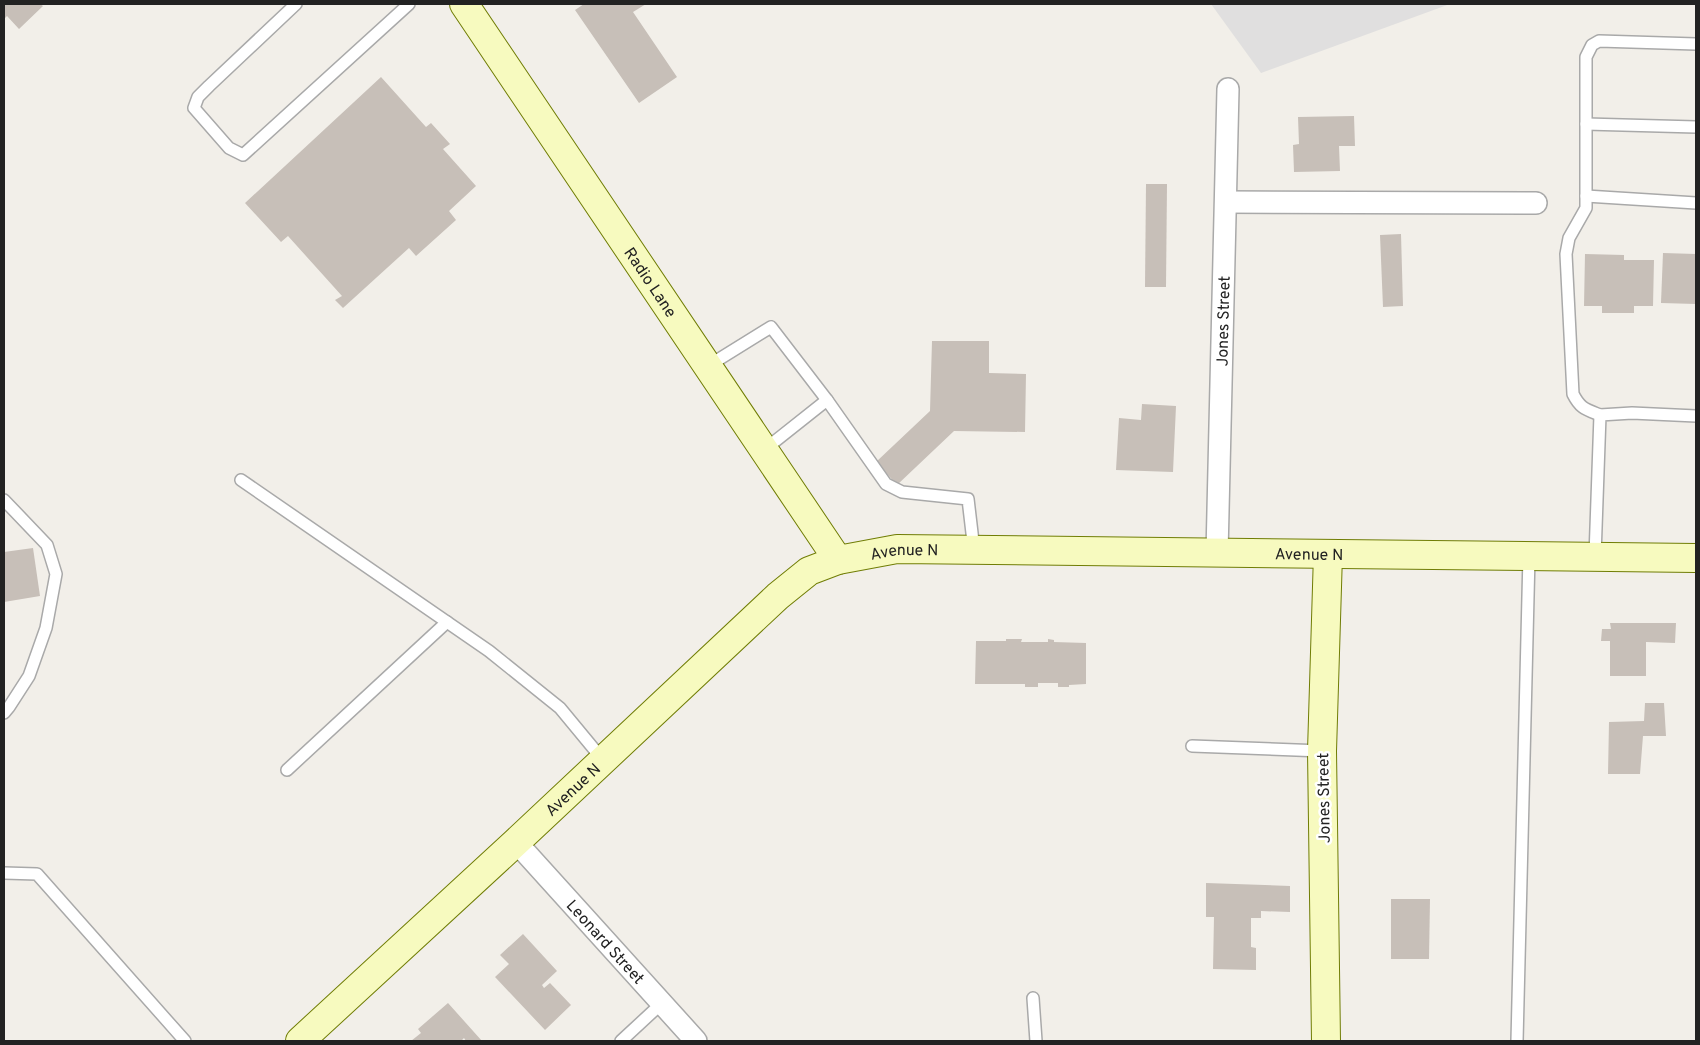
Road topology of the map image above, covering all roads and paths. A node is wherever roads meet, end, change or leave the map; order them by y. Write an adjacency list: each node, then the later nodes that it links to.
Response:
1 (296, 4): 2 (lane)
2 (409, 4)
3 (464, 4): 12 (street, Radio Lane)
4 (1696, 44): 6 (lane)
5 (1228, 89): 9 (street, Jones Street)
6 (1586, 124): 7 (lane); 8 (lane)
7 (1696, 128)
8 (1586, 196): 11 (lane); 14 (lane)
9 (1226, 202): 10 (street); 20 (street, Jones Street)
10 (1536, 203)
11 (1696, 203)
12 (708, 366): 13 (lane); 16 (street, Radio Lane)
13 (828, 400): 16 (lane); 19 (lane)
14 (1600, 415): 15 (lane); 23 (lane)
15 (1696, 416)
16 (764, 450): 25 (street, Radio Lane)
17 (240, 480): 26 (lane)
18 (4, 500): 27 (lane)
19 (974, 550): 20 (street, Avenue N); 25 (street, Avenue N)
20 (1217, 553): 21 (street, Avenue N)
21 (1328, 554): 22 (street, Avenue N); 29 (street, Jones Street)
22 (1529, 556): 23 (street, Avenue N); 42 (lane)
23 (1595, 556): 24 (street, Avenue N)
24 (1696, 558)
25 (838, 560): 30 (street, Avenue N)
26 (447, 622): 30 (lane); 31 (lane)
27 (4, 713)
28 (1192, 746): 29 (lane)
29 (1322, 751): 41 (street, Jones Street)
30 (603, 760): 32 (street, Avenue N)
31 (287, 770)
32 (516, 842): 35 (street, Leonard Street); 37 (street, Avenue N)
33 (4, 873): 36 (lane)
34 (1033, 998): 40 (lane)
35 (662, 1004): 38 (lane); 39 (street, Leonard Street)
36 (185, 1041)
37 (300, 1041)
38 (621, 1041)
39 (696, 1041)
40 (1036, 1041)
41 (1326, 1041)
42 (1517, 1041)

